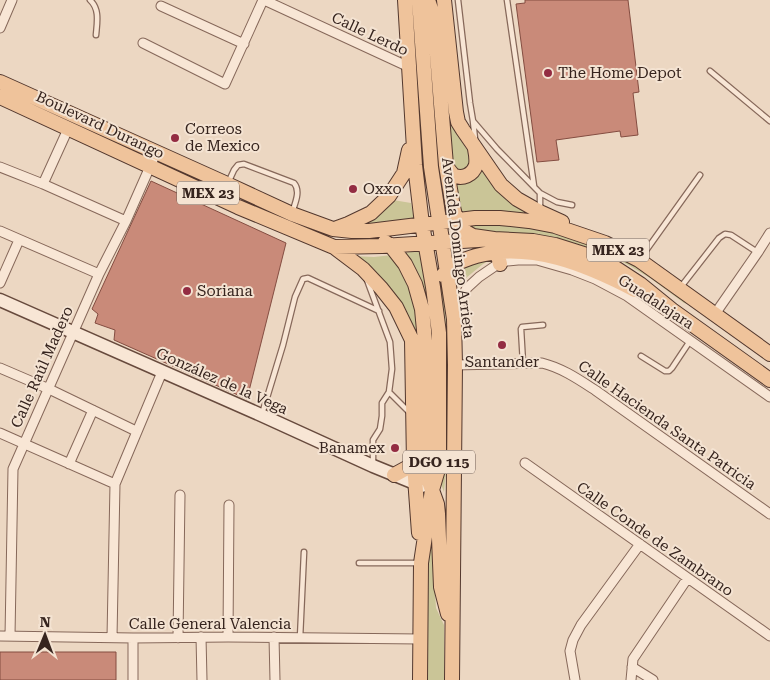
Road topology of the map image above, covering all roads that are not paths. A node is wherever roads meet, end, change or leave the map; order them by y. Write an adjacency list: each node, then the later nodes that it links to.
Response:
1 (12, 0): 11 (street)
2 (90, 0): 12 (lane)
3 (264, 0): 14 (street); 15 (street, Calle Lerdo)
4 (404, 0): 15 (main road, Avenida Domingo Arrieta)
5 (419, 0): 38 (main road, Avenida Domingo Arrieta)
6 (428, 0): 25 (main road)
7 (444, 0): 23 (main road)
8 (458, 0): 19 (lane)
9 (508, 0): 31 (lane)
10 (161, 6): 14 (street)
11 (0, 28)
12 (96, 35)
13 (143, 43): 14 (street)
14 (244, 44)
15 (409, 67): 22 (main road, Avenida Domingo Arrieta)
16 (710, 71): 20 (lane)
17 (0, 82): 24 (main road, Boulevard Durango / MEX 23)
18 (0, 97): 21 (main road, Boulevard Durango / MEX 23)
19 (473, 121): 23 (lane); 31 (lane)
20 (770, 121)
21 (68, 129): 26 (main road, Boulevard Durango / MEX 23); 29 (street)
22 (413, 130): 39 (main road, Avenida Domingo Arrieta); 40 (main road)
23 (475, 149): 25 (main road); 34 (main road)
24 (156, 153): 26 (street, Calle Raúl Madero); 30 (main road, Boulevard Durango / MEX 23)
25 (446, 165): 36 (main road)
26 (150, 166): 37 (street, Calle Raúl Madero); 49 (main road, Boulevard Durango / MEX 23)
27 (0, 167): 29 (street)
28 (700, 175): 52 (lane)
29 (43, 184): 37 (street)
30 (228, 184): 35 (main road, Boulevard Durango / MEX 23); 35 (lane)
31 (534, 186): 32 (lane)
32 (540, 193): 33 (lane); 34 (lane)
33 (572, 205)
34 (540, 212): 46 (main road)
35 (292, 214): 40 (main road, Boulevard Durango / MEX 23)
36 (456, 220): 38 (main road, MEX 23); 46 (main road, MEX 23); 50 (main road)
37 (126, 221): 55 (street, Calle Raúl Madero)
38 (439, 222): 39 (main road, Boulevard Durango / MEX 23); 45 (main road, Avenida Domingo Arrieta / DGO 115)
39 (422, 224): 42 (main road, Boulevard Durango / MEX 23); 47 (main road, Avenida Domingo Arrieta / DGO 115)
40 (333, 229): 42 (main road, Boulevard Durango / MEX 23)
41 (0, 231): 44 (street)
42 (369, 231): 48 (main road)
43 (770, 234): 51 (street)
44 (20, 240): 55 (street); 56 (street)
45 (442, 242): 47 (main road, Boulevard Durango / MEX 23); 50 (main road, MEX 23); 54 (main road, Avenida Domingo Arrieta / DGO 115)
46 (605, 243): 52 (main road, MEX 23)
47 (425, 244): 48 (main road, Boulevard Durango / MEX 23); 57 (main road, Avenida Domingo Arrieta / DGO 115)
48 (391, 246): 49 (main road, Boulevard Durango / MEX 23); 86 (main road)
49 (334, 247): 53 (main road)
50 (497, 252): 54 (main road); 59 (street, Guadalajara); 59 (main road, MEX 23); 64 (street, Guadalajara)
51 (758, 252): 58 (lane); 63 (street)
52 (639, 260): 58 (main road, MEX 23)
53 (363, 269): 62 (lane); 81 (main road)
54 (447, 269): 57 (main road); 64 (main road, Avenida Domingo Arrieta / DGO 115)
55 (99, 274): 66 (street, Calle Raúl Madero)
56 (0, 283)
57 (433, 287): 84 (main road, Avenida Domingo Arrieta / DGO 115)
58 (680, 289): 63 (main road, MEX 23)
59 (633, 290): 61 (main road); 67 (street, Guadalajara)
60 (0, 300): 66 (street, González de la Vega)
61 (672, 310): 63 (main road); 74 (main road)
62 (378, 311): 77 (lane); 80 (lane)
63 (715, 314): 68 (main road, MEX 23)
64 (454, 319): 71 (main road, Avenida Domingo Arrieta / DGO 115)
65 (543, 325): 70 (lane)
66 (73, 332): 73 (street, González de la Vega); 76 (street, Calle Raúl Madero)
67 (690, 341): 69 (lane); 74 (street, Guadalajara)
68 (770, 354)
69 (641, 356)
70 (523, 363): 71 (street, Calle Hacienda Santa Patricia); 97 (street, Calle Hacienda Santa Patricia)
71 (455, 365): 103 (main road, Avenida Domingo Arrieta / DGO 115)
72 (0, 368): 76 (street)
73 (162, 372): 80 (street, González de la Vega); 82 (street)
74 (751, 376): 75 (main road); 78 (street, Guadalajara)
75 (770, 380)
76 (49, 389): 79 (street); 85 (street, Calle Raúl Madero)
77 (389, 392): 81 (lane); 90 (lane)
78 (770, 398)
79 (92, 410): 82 (street); 88 (street)
80 (261, 415): 90 (street, González de la Vega)
81 (414, 418): 89 (main road)
82 (136, 431): 92 (street)
83 (0, 433): 85 (street)
84 (439, 437): 86 (main road); 94 (main road, Avenida Domingo Arrieta / DGO 115)
85 (23, 444): 88 (street); 105 (street, Calle Raúl Madero)
86 (426, 453): 89 (main road); 94 (main road)
87 (525, 463): 98 (street, Calle Conde de Zambrano)
88 (69, 464): 92 (street)
89 (414, 464): 91 (main road); 93 (main road)
90 (373, 466): 91 (street, González de la Vega)
91 (394, 475): 93 (street, González de la Vega)
92 (115, 484): 107 (street)
93 (416, 484): 94 (street, González de la Vega); 101 (main road)
94 (432, 490): 101 (main road, Avenida Domingo Arrieta / DGO 115); 103 (main road)
95 (180, 495): 111 (street)
96 (229, 505): 109 (street)
97 (770, 514)
98 (640, 544): 102 (street, Calle Conde de Zambrano); 121 (street)
99 (304, 552): 113 (lane)
100 (359, 563): 101 (lane)
101 (421, 563): 114 (main road, Avenida Domingo Arrieta / DGO 115)
102 (687, 579): 106 (street, Calle Conde de Zambrano); 115 (street)
103 (452, 627): 120 (main road, Avenida Domingo Arrieta / DGO 115)
104 (0, 636): 105 (street, Calle General Valencia)
105 (10, 636): 107 (street, Calle General Valencia)
106 (770, 636)
107 (112, 637): 110 (street, Calle General Valencia)
108 (201, 637): 109 (street, Calle General Valencia); 111 (street, Calle General Valencia); 117 (street)
109 (228, 637): 112 (street, Calle General Valencia)
110 (133, 638): 111 (street, Calle General Valencia); 116 (street)
111 (178, 638)
112 (274, 638): 113 (street, Calle General Valencia); 118 (street)
113 (300, 638): 114 (street, Calle General Valencia)
114 (420, 638): 119 (main road, Avenida Domingo Arrieta / DGO 115)
115 (632, 667): 122 (street); 123 (street)
116 (133, 680)
117 (202, 680)
118 (275, 680)
119 (420, 680)
120 (452, 680)
121 (575, 680)
122 (631, 680)
123 (653, 680)

